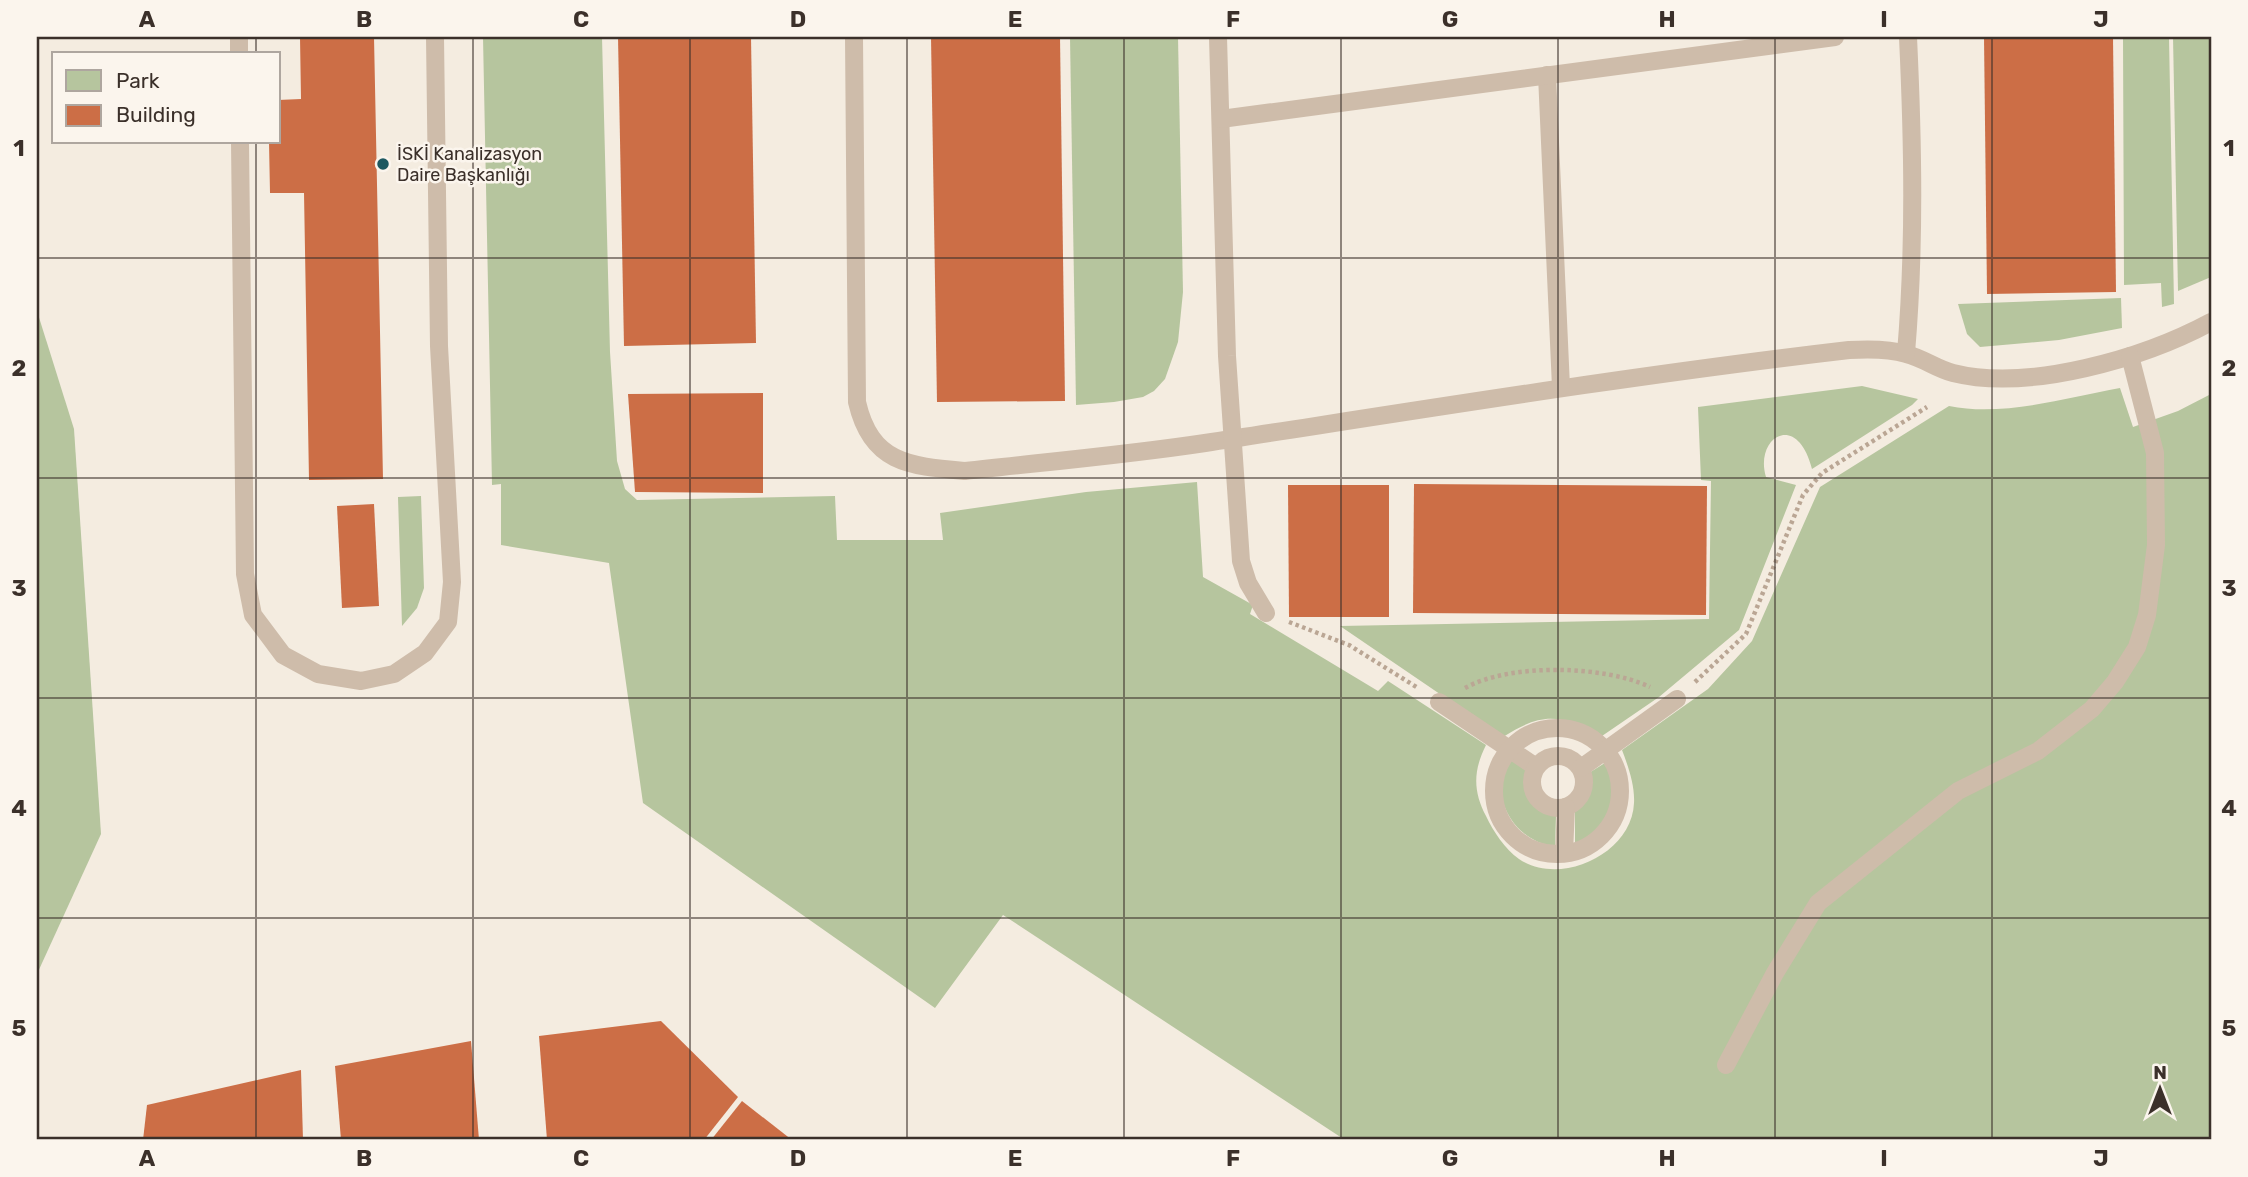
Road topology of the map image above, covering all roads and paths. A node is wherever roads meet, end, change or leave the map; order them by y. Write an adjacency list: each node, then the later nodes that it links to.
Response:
1 (435, 37): 8 (lane)
2 (854, 37): 14 (lane)
3 (1218, 37): 7 (lane)
4 (1835, 37): 6 (lane)
5 (1908, 37): 10 (lane)
6 (1547, 75): 7 (lane); 12 (lane)
7 (1221, 119): 14 (lane)
8 (240, 144)
9 (2211, 322): 11 (lane)
10 (1906, 353): 11 (lane); 12 (lane)
11 (2130, 356): 24 (lane)
12 (1561, 387): 14 (lane)
13 (1927, 407): 16 (path)
14 (1234, 437): 15 (lane)
15 (1266, 614): 17 (path)
16 (1676, 699): 17 (path); 19 (lane)
17 (1439, 702): 18 (lane)
18 (1510, 750): 19 (lane); 20 (lane); 23 (lane)
19 (1605, 750): 21 (lane); 23 (lane)
20 (1536, 767): 21 (lane); 22 (lane)
21 (1581, 768): 22 (lane)
22 (1566, 807): 23 (lane)
23 (1564, 853)
24 (1726, 1065)

